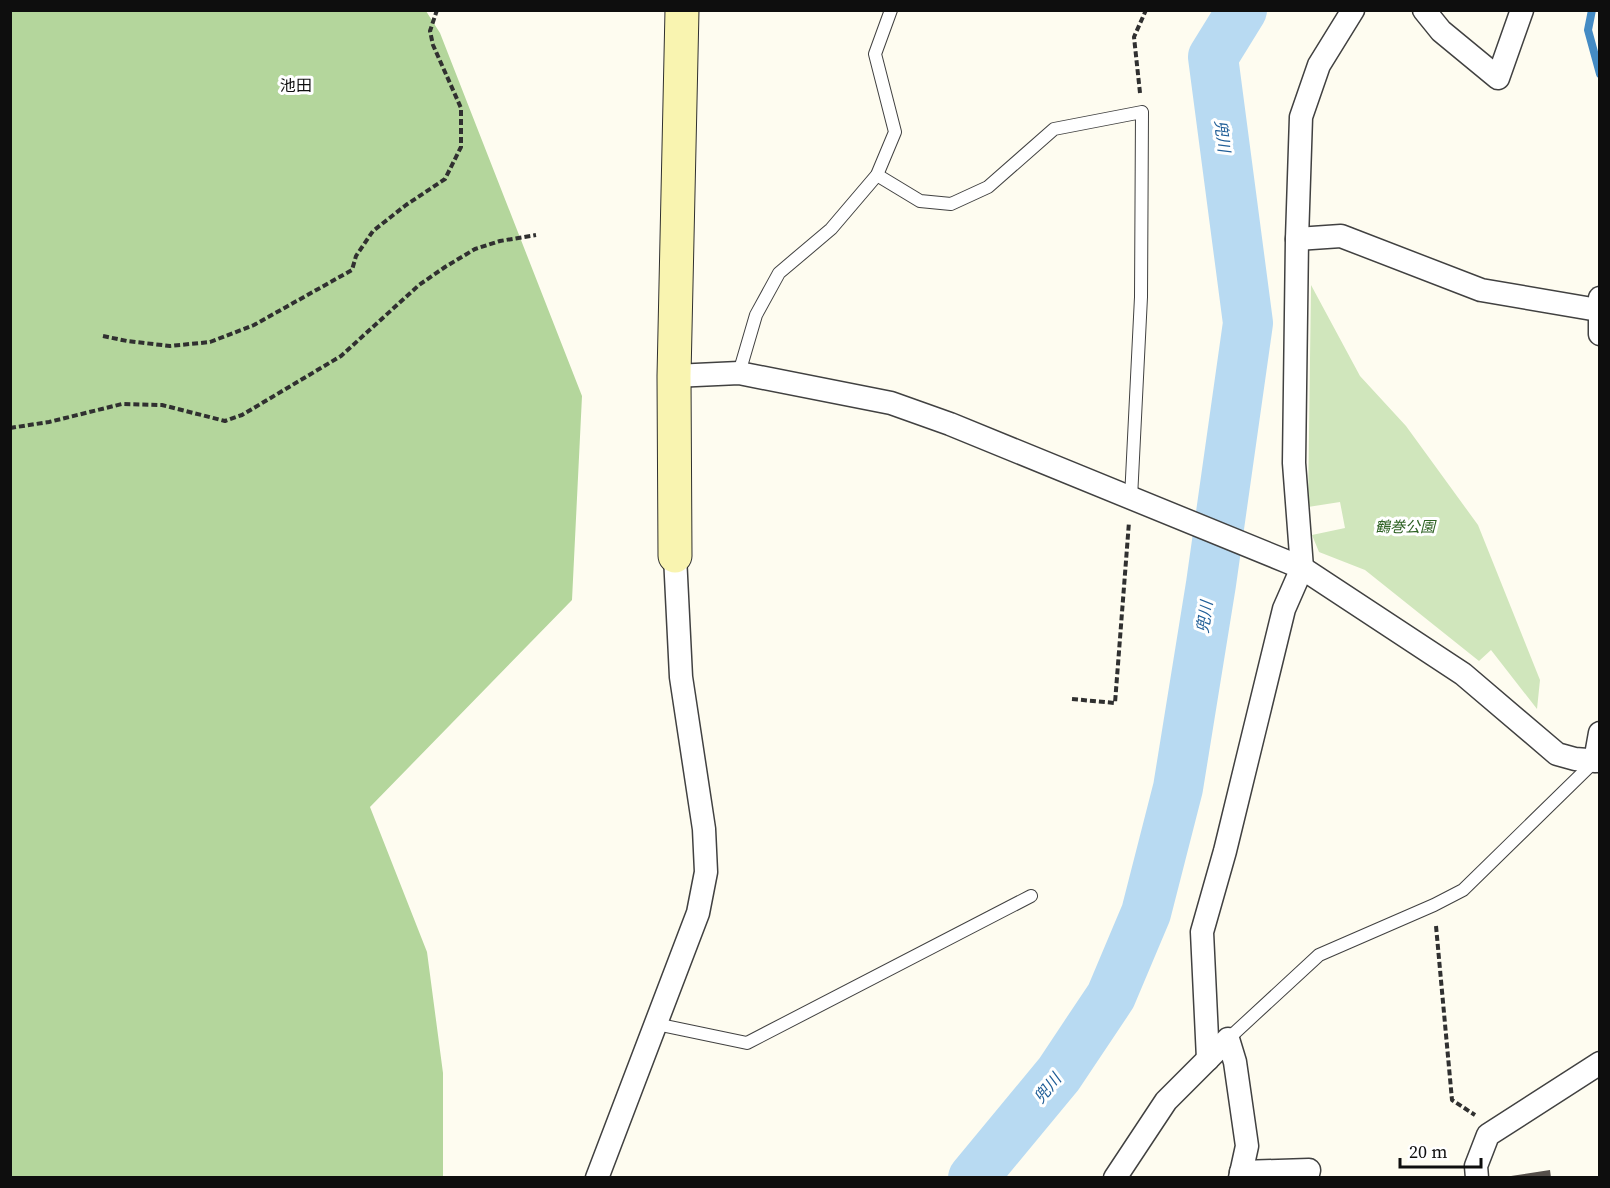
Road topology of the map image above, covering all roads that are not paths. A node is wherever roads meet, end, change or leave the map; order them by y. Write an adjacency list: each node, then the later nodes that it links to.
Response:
1 (682, 10): 11 (street)
2 (891, 10): 6 (lane)
3 (1353, 10): 7 (street)
4 (1424, 10): 5 (street)
5 (1522, 10)
6 (877, 175): 10 (lane); 12 (lane)
7 (1297, 239): 8 (street); 14 (street)
8 (1599, 304): 9 (street)
9 (1599, 334)
10 (739, 373): 11 (street); 12 (street)
11 (674, 376): 13 (street)
12 (1134, 499): 14 (street)
13 (675, 556): 18 (street)
14 (1295, 565): 16 (street); 20 (street)
15 (1599, 733): 16 (street)
16 (1597, 761): 19 (lane)
17 (1030, 896): 18 (lane)
18 (656, 1024): 23 (street)
19 (1228, 1039): 20 (street); 22 (street)
20 (1208, 1059): 24 (street)
21 (1599, 1063): 26 (street)
22 (1241, 1175): 25 (street)
23 (597, 1178)
24 (1115, 1178)
25 (1307, 1178)
26 (1477, 1178)

